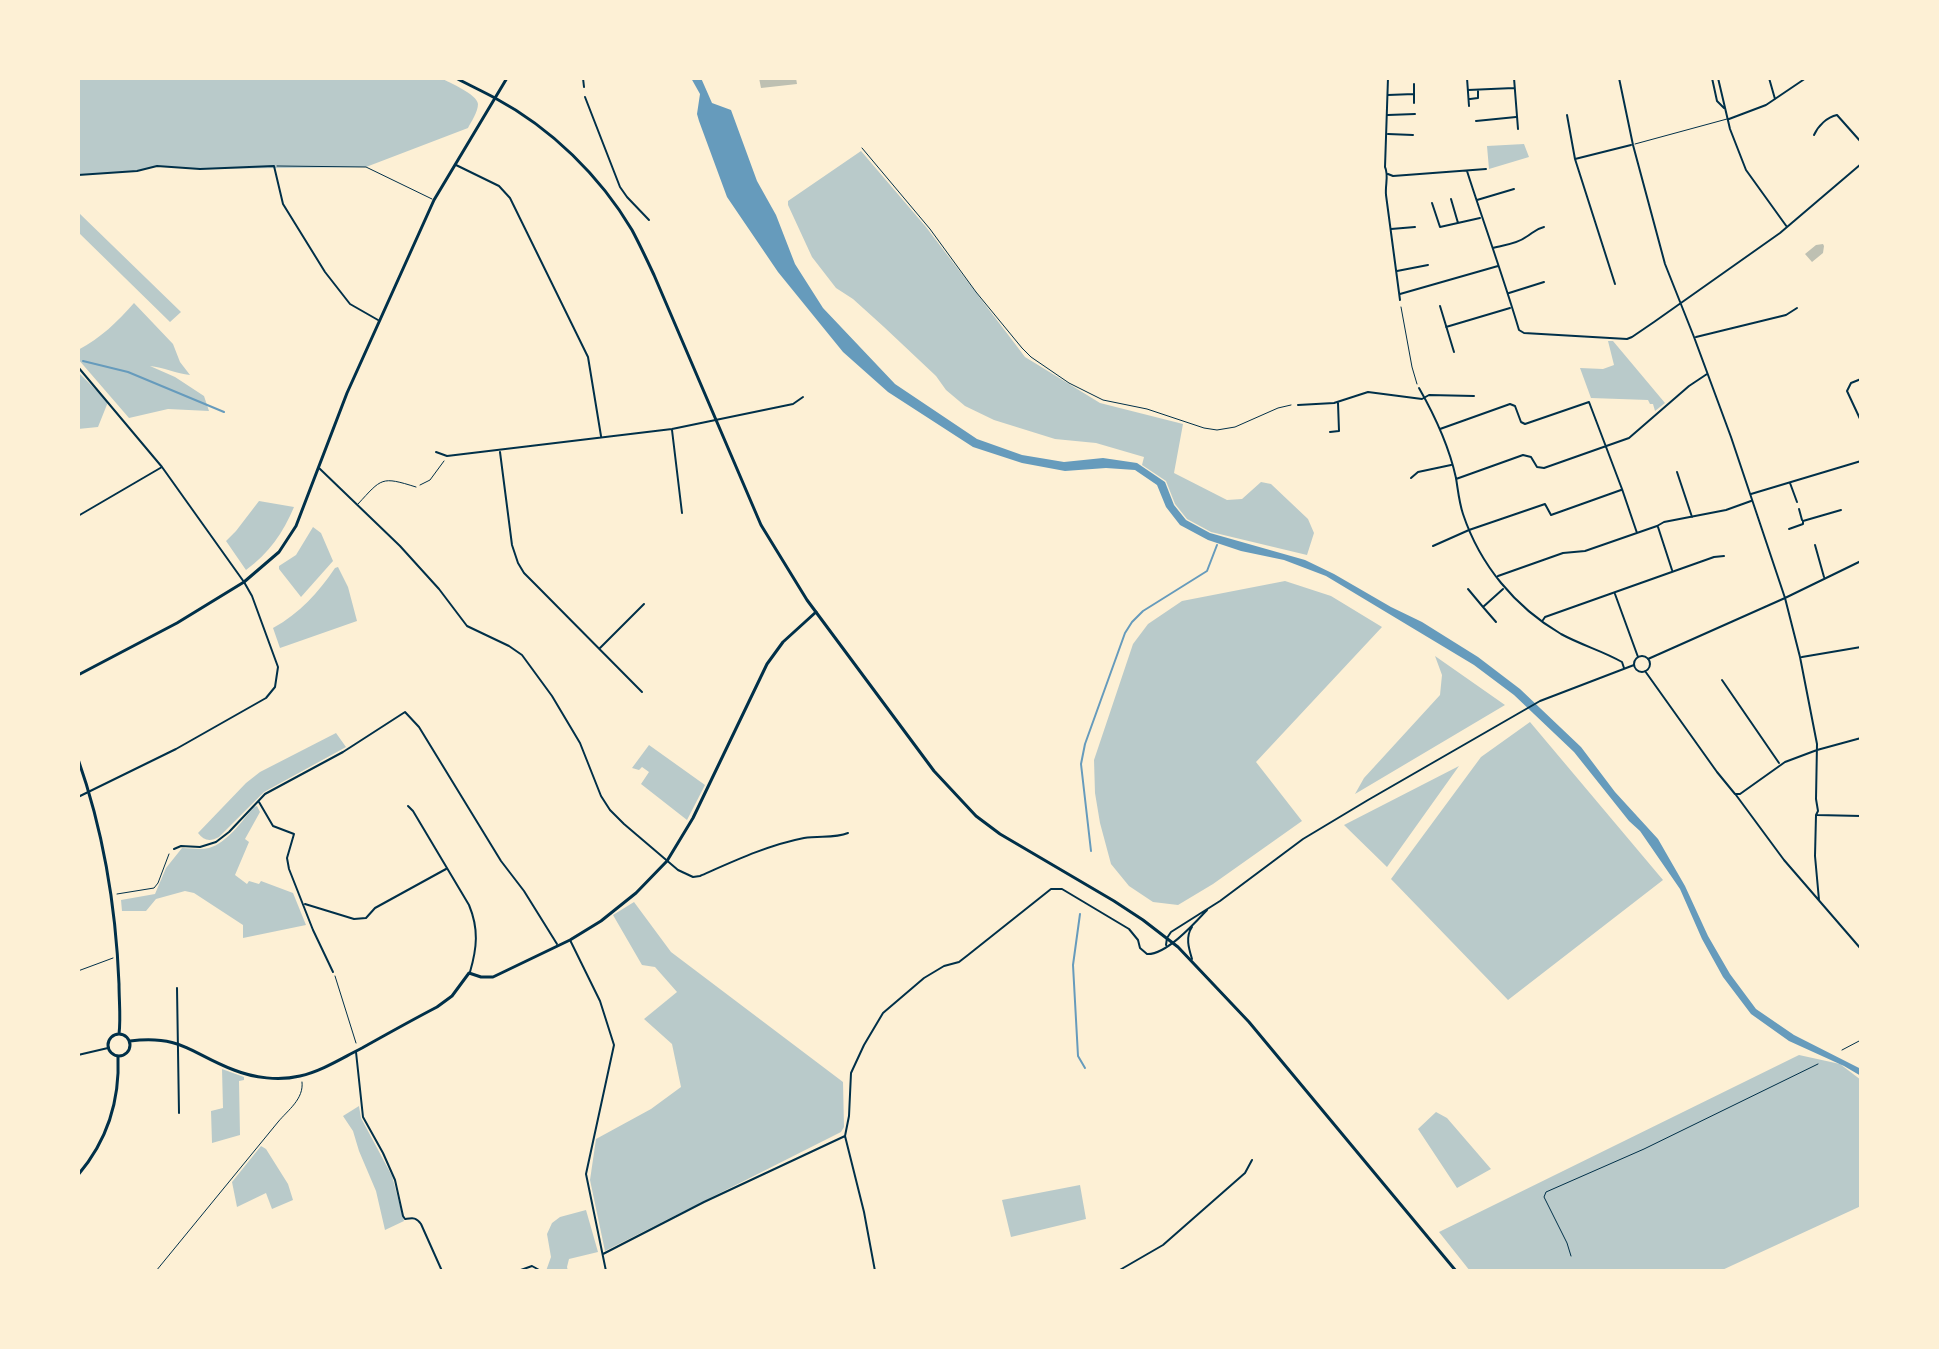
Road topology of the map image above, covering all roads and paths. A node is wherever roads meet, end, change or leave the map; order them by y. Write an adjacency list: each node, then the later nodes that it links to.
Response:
1 (456, 78): 20 (street)
2 (507, 78): 20 (street)
3 (583, 78): 13 (street)
4 (1388, 78): 18 (street)
5 (1467, 78): 15 (street)
6 (1514, 78): 14 (street)
7 (1619, 78): 37 (street)
8 (1712, 78): 25 (street)
9 (1718, 78): 25 (street)
10 (1769, 78): 22 (street)
11 (1806, 78): 22 (street)
12 (1414, 84): 17 (street)
13 (584, 87)
14 (1515, 88): 16 (street); 29 (street)
15 (1468, 90): 16 (street); 21 (street)
16 (1478, 90): 21 (street)
17 (1414, 94): 18 (street); 23 (street)
18 (1387, 95): 27 (street)
19 (585, 97): 53 (street)
20 (496, 98): 40 (street); 86 (street)
21 (1468, 99): 24 (street)
22 (1775, 100): 30 (street)
23 (1414, 103)
24 (1469, 106)
25 (1725, 108): 30 (street)
26 (1415, 114): 27 (street)
27 (1387, 115): 33 (street)
28 (1567, 115): 39 (street)
29 (1517, 117): 31 (street); 32 (street)
30 (1728, 119): 37 (lane); 57 (street)
31 (1476, 121)
32 (1518, 129)
33 (1386, 134): 34 (street); 45 (street)
34 (1413, 135)
35 (1814, 135): 36 (street)
36 (1861, 142)
37 (1633, 145): 39 (street); 68 (street)
38 (862, 148): 85 (path)
39 (1575, 159): 64 (street)
40 (454, 164): 49 (street); 91 (street)
41 (1861, 164): 57 (street)
42 (274, 166): 46 (street); 49 (lane); 72 (street)
43 (1486, 169): 44 (street)
44 (1467, 171): 45 (street); 50 (street)
45 (1388, 174): 58 (street)
46 (78, 175)
47 (1514, 189): 50 (street)
48 (1451, 199): 54 (street)
49 (434, 200): 72 (street)
50 (1476, 200): 52 (street)
51 (1432, 203): 54 (street)
52 (1482, 217): 54 (street); 59 (street)
53 (649, 220)
54 (1458, 224)
55 (1415, 227): 58 (street)
56 (1544, 227): 59 (street)
57 (1787, 227): 68 (street)
58 (1390, 229): 62 (street)
59 (1491, 249): 61 (street)
60 (1428, 265): 62 (street)
61 (1500, 265): 65 (street); 66 (street)
62 (1395, 271): 66 (street)
63 (1544, 282): 65 (street)
64 (1615, 284)
65 (1508, 293): 70 (street)
66 (1399, 295): 67 (street)
67 (1400, 300): 79 (path)
68 (1680, 303): 70 (street); 74 (street)
69 (1440, 306): 73 (street)
70 (1512, 308): 73 (street)
71 (1797, 308): 74 (street)
72 (379, 320): 99 (street)
73 (1446, 327): 75 (street)
74 (1694, 337): 77 (street)
75 (1454, 352)
76 (78, 367): 98 (street)
77 (1708, 374): 92 (street); 106 (street)
78 (1861, 379): 87 (street)
79 (1419, 388): 82 (street); 83 (street)
80 (1474, 396): 83 (street)
81 (803, 397): 86 (street)
82 (1413, 397): 83 (street); 84 (street)
83 (1424, 397): 89 (street)
84 (1338, 402): 85 (street); 90 (street)
85 (1298, 405)
86 (716, 420): 88 (street); 134 (street)
87 (1861, 421)
88 (672, 429): 91 (street); 112 (street)
89 (1440, 429): 92 (street); 97 (street)
90 (1330, 432)
91 (601, 437): 93 (street)
92 (1606, 446): 102 (street); 105 (street)
93 (500, 450): 95 (street); 138 (street)
94 (436, 452): 95 (street)
95 (447, 456): 104 (path)
96 (1861, 461): 103 (street)
97 (1452, 465): 101 (street); 102 (street)
98 (162, 467): 113 (street); 127 (street)
99 (319, 468): 109 (street); 127 (street)
100 (1677, 472): 114 (street)
101 (1411, 478)
102 (1456, 479): 118 (street)
103 (1790, 482): 106 (street); 108 (street)
104 (416, 487): 109 (lane)
105 (1622, 489): 118 (street); 119 (street)
106 (1750, 494): 107 (street)
107 (1752, 501): 114 (street); 131 (street)
108 (1797, 502)
109 (357, 505): 161 (street)
110 (1799, 509): 115 (street)
111 (1841, 510): 115 (street)
112 (682, 513)
113 (78, 516)
114 (1692, 517): 116 (street)
115 (1803, 521): 117 (street)
116 (1657, 526): 119 (street); 124 (street)
117 (1789, 529)
118 (1469, 530): 121 (street); 125 (street)
119 (1637, 533): 125 (street)
120 (1815, 545): 126 (street)
121 (1433, 546)
122 (1724, 556): 124 (street)
123 (1861, 561): 126 (street)
124 (1673, 571): 130 (street)
125 (1496, 577): 128 (street)
126 (1825, 579): 131 (street)
127 (244, 582): 145 (street); 152 (street)
128 (1504, 588): 133 (street); 135 (street)
129 (1468, 589): 133 (street)
130 (1615, 593): 135 (street); 139 (street)
131 (1785, 598): 140 (street); 141 (street)
132 (644, 604): 138 (street)
133 (1483, 607): 136 (street)
134 (816, 612): 161 (street); 168 (street)
135 (1542, 621): 143 (street)
136 (1496, 622)
137 (1861, 647): 140 (street)
138 (600, 648): 147 (street)
139 (1638, 657): 141 (street); 142 (street)
140 (1800, 657): 149 (street)
141 (1648, 659): 144 (street)
142 (1634, 665): 143 (street); 144 (street)
143 (1624, 668): 166 (street)
144 (1645, 671): 153 (street)
145 (78, 675)
146 (1722, 680): 151 (street)
147 (642, 692)
148 (1861, 738): 149 (street)
149 (1817, 750): 151 (street); 157 (street)
150 (78, 759): 152 (street)
151 (1780, 764): 153 (street)
152 (89, 792): 154 (street); 163 (street)
153 (1736, 794): 164 (street)
154 (78, 797)
155 (258, 801): 160 (street); 165 (street); 171 (street)
156 (408, 806): 162 (street)
157 (1816, 815): 158 (street); 164 (street)
158 (1861, 816)
159 (848, 833): 161 (street)
160 (174, 849): 163 (path)
161 (667, 861): 169 (street)
162 (447, 868): 165 (street); 178 (street)
163 (111, 895): 174 (street)
164 (1819, 900): 173 (street)
165 (303, 904): 177 (street)
166 (1207, 910): 167 (street); 168 (street)
167 (1197, 921): 170 (street); 175 (street)
168 (1167, 938): 170 (street); 172 (street)
169 (570, 940): 171 (street); 195 (street)
170 (1173, 942): 172 (street); 175 (street)
171 (558, 945): 178 (street)
172 (1165, 947): 192 (street)
173 (1861, 949)
174 (118, 956): 176 (path); 180 (street)
175 (1192, 961): 204 (street)
176 (78, 971)
177 (333, 972): 185 (path)
178 (469, 973): 185 (street)
179 (177, 988): 183 (street)
180 (119, 1034): 182 (street); 184 (street)
181 (1861, 1040): 186 (path)
182 (130, 1041): 183 (street); 188 (street)
183 (178, 1043): 190 (street); 191 (street)
184 (108, 1048): 187 (street); 188 (street)
185 (357, 1050): 190 (street); 198 (street)
186 (1842, 1050)
187 (78, 1055)
188 (118, 1056): 194 (street)
189 (1818, 1064): 196 (path)
190 (301, 1076): 197 (path)
191 (179, 1113)
192 (845, 1136): 195 (street); 202 (street)
193 (1252, 1160): 203 (street)
194 (78, 1175)
195 (602, 1255): 201 (street)
196 (1571, 1256)
197 (156, 1271)
198 (442, 1271)
199 (518, 1271): 200 (street)
200 (541, 1271)
201 (606, 1271)
202 (875, 1271)
203 (1118, 1271)
204 (1456, 1271)

